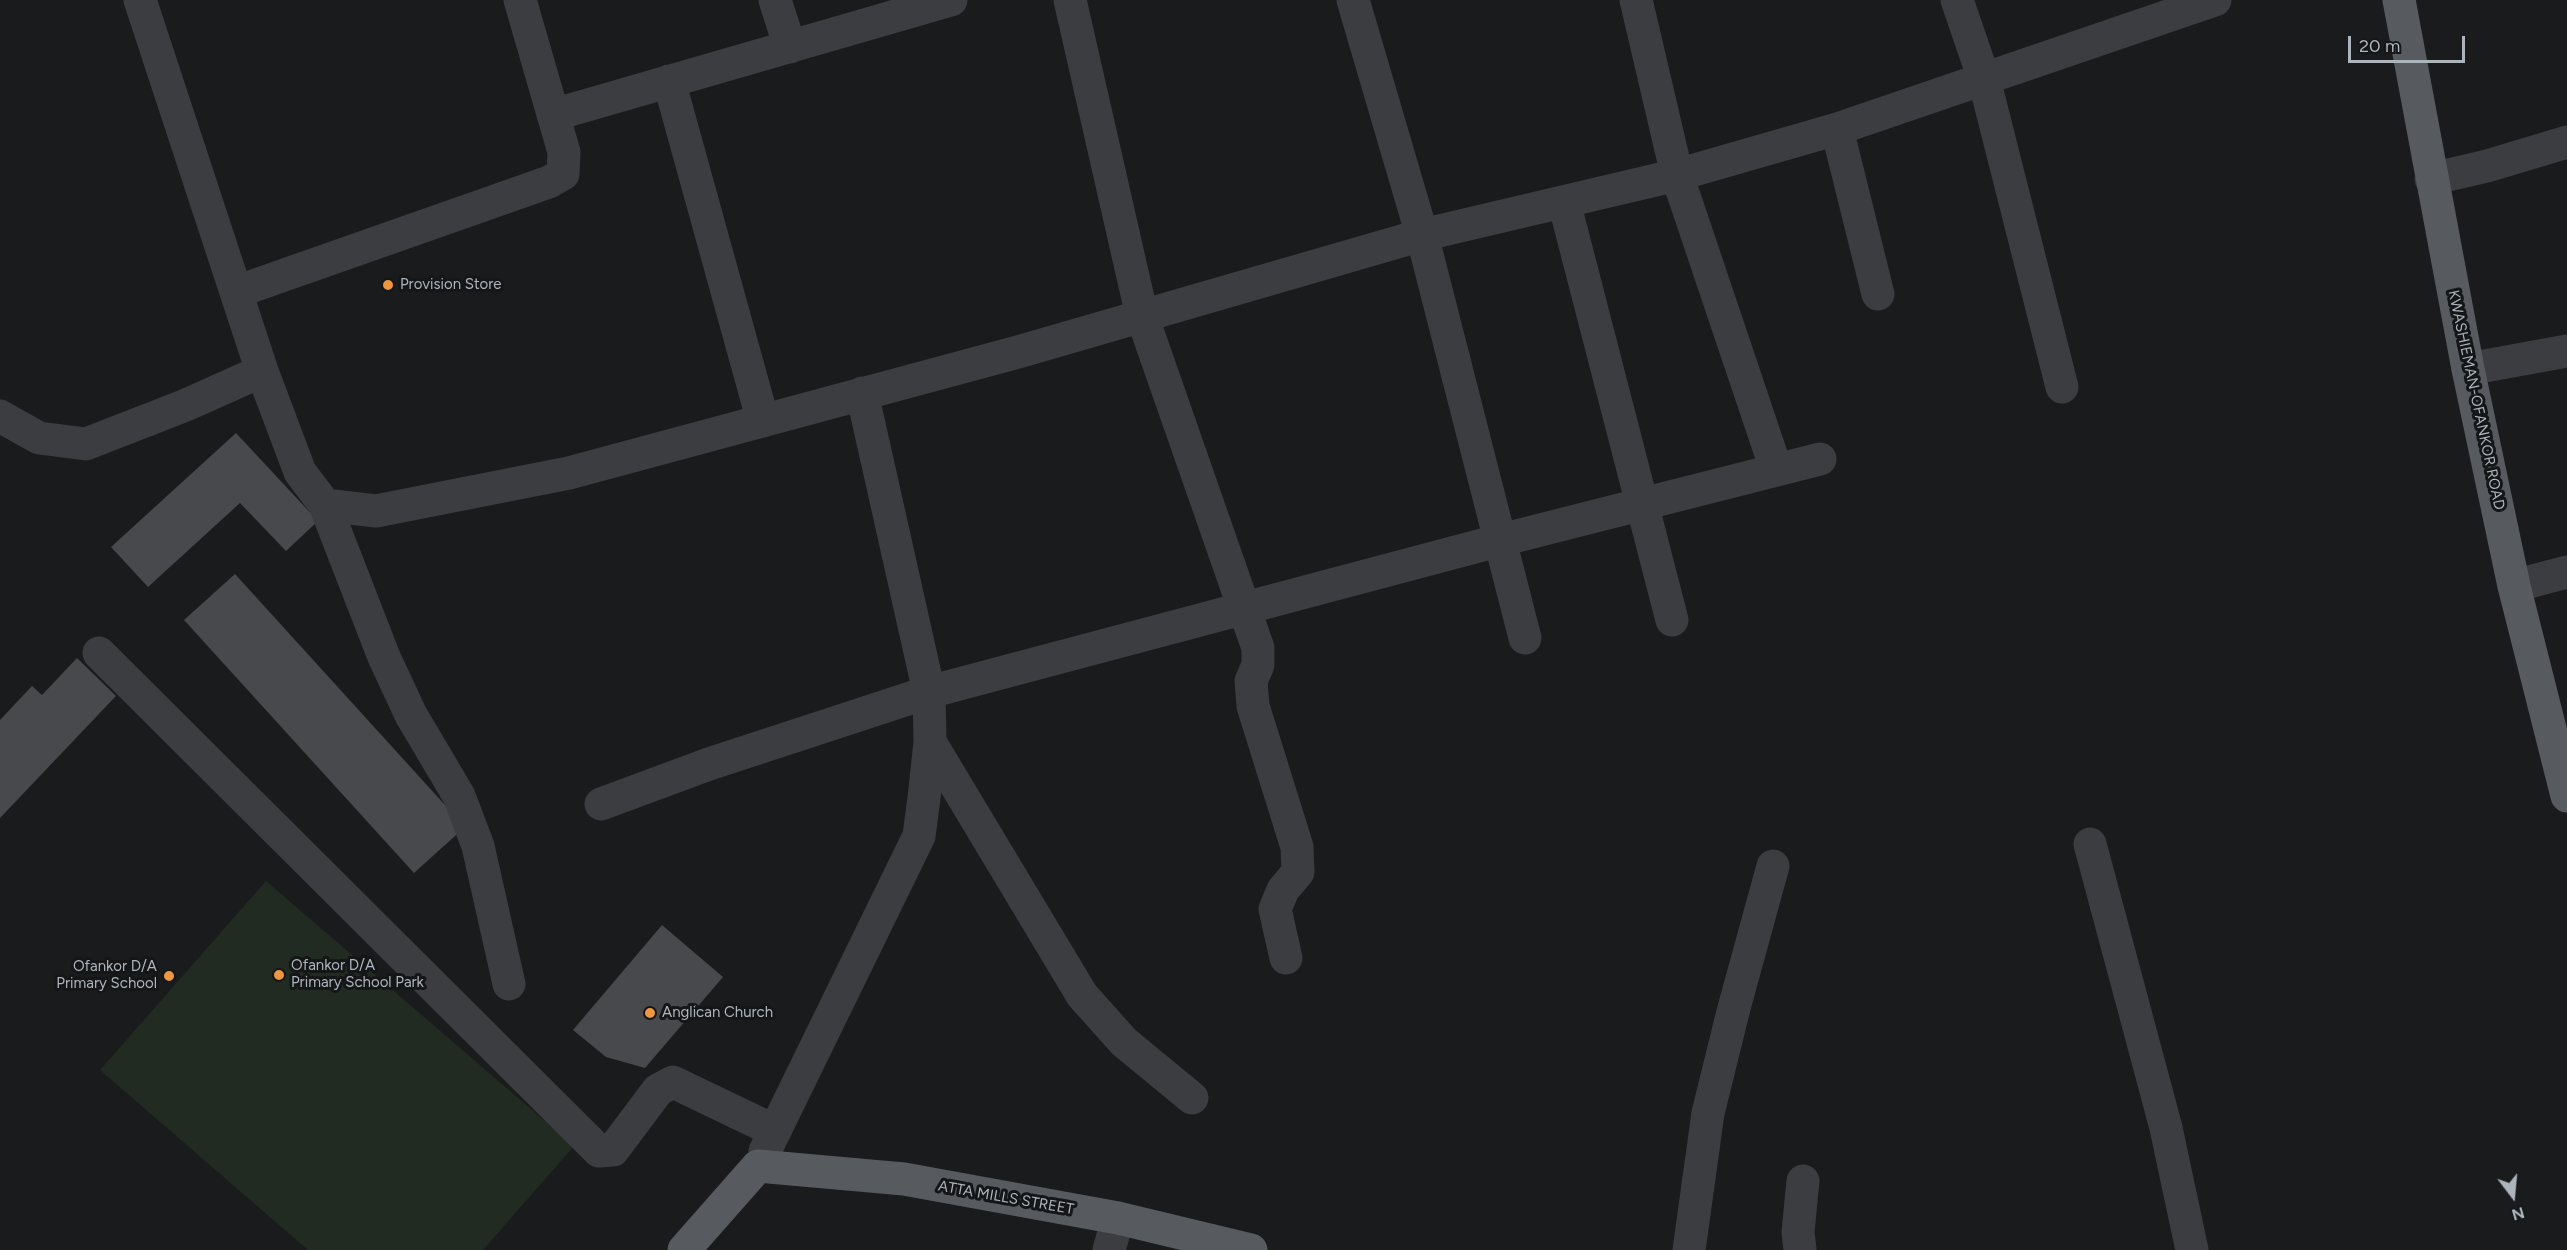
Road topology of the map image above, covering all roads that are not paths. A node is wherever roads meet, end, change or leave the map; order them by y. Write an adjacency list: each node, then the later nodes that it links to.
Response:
1 (140, 0): 21 (street)
2 (520, 0): 14 (street)
3 (776, 0): 11 (street)
4 (951, 0): 11 (street)
5 (1070, 0): 23 (street)
6 (1353, 0): 20 (street)
7 (1636, 0): 17 (street)
8 (1957, 0): 12 (street)
9 (2215, 0): 12 (street)
10 (2399, 0): 18 (main road, KWASHIEMAN-OFANKOR ROAD)
11 (790, 48): 13 (street)
12 (1984, 79): 15 (street); 27 (street)
13 (669, 81): 14 (street); 30 (street)
14 (553, 115): 21 (street)
15 (1837, 129): 17 (street); 22 (street)
16 (2567, 142): 18 (street)
17 (1677, 175): 19 (street); 32 (street)
18 (2432, 179): 25 (main road, KWASHIEMAN-OFANKOR ROAD)
19 (1564, 202): 20 (street); 33 (street)
20 (1422, 235): 23 (street); 35 (street)
21 (236, 292): 26 (street)
22 (1878, 294)
23 (1143, 316): 28 (street); 38 (street)
24 (2567, 351): 25 (street)
25 (2468, 369): 37 (main road, KWASHIEMAN-OFANKOR ROAD)
26 (262, 371): 29 (street); 34 (street)
27 (2062, 387)
28 (862, 393): 30 (street); 42 (street)
29 (0, 416)
30 (763, 421): 34 (street)
31 (1821, 459): 32 (street)
32 (1776, 469): 33 (street)
33 (1643, 503): 35 (street); 39 (street)
34 (325, 505): 49 (street)
35 (1501, 540): 38 (street); 40 (street)
36 (2567, 572): 37 (street)
37 (2514, 586): 44 (main road, KWASHIEMAN-OFANKOR ROAD)
38 (1246, 607): 42 (street); 48 (street)
39 (1672, 620)
40 (1525, 638)
41 (99, 653): 51 (street)
42 (929, 692): 43 (street); 45 (street)
43 (930, 742): 50 (street); 51 (street)
44 (2565, 777)
45 (601, 804)
46 (2090, 844): 60 (street)
47 (1773, 866): 58 (street)
48 (1286, 958)
49 (509, 984)
50 (1192, 1098)
51 (775, 1131): 52 (street)
52 (758, 1166): 54 (main road, ATTA MILLS STREET); 55 (main road)
53 (1803, 1181): 59 (street)
54 (1118, 1218): 56 (street); 57 (main road, ATTA MILLS STREET)
55 (684, 1250)
56 (1109, 1250)
57 (1251, 1250)
58 (1689, 1250)
59 (1800, 1250)
60 (2192, 1250)

